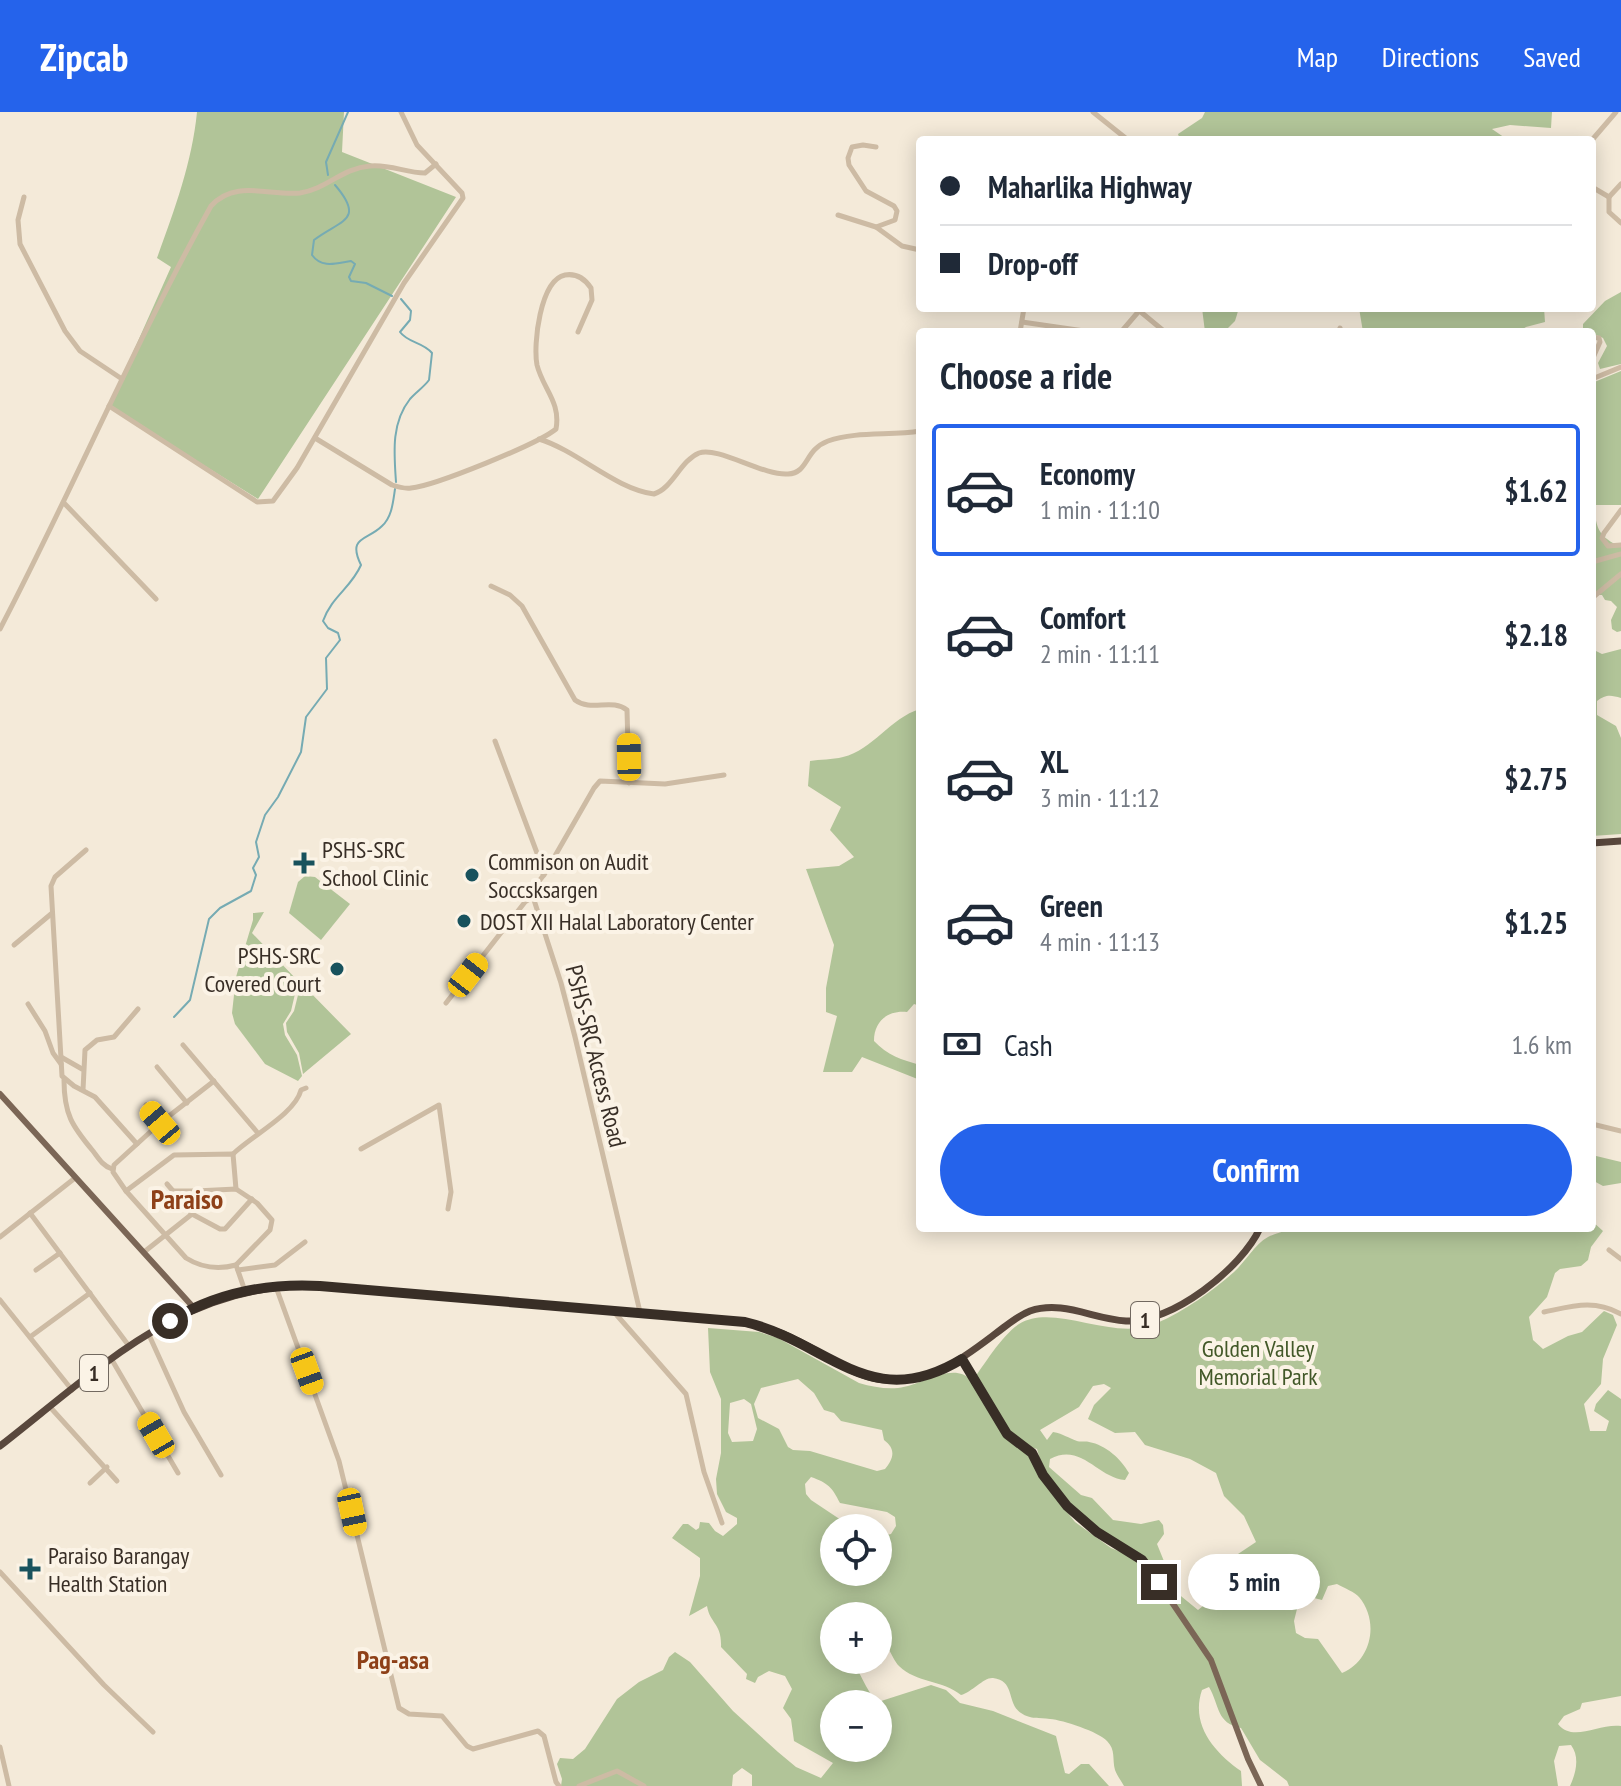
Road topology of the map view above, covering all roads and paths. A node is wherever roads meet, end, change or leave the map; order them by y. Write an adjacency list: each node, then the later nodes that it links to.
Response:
1 (401, 112): 7 (street)
2 (1093, 112): 4 (street)
3 (1616, 112): 5 (street)
4 (1123, 136)
5 (1595, 136)
6 (876, 147): 14 (street)
7 (436, 164): 25 (street); 28 (street)
8 (1621, 184): 11 (street)
9 (1596, 189): 11 (street)
10 (24, 197): 25 (street)
11 (1609, 197): 13 (street)
12 (838, 215): 14 (street)
13 (1621, 223)
14 (876, 227): 15 (street)
15 (916, 249)
16 (1023, 312): 18 (street)
17 (1142, 312): 21 (street)
18 (1022, 322): 19 (street); 20 (street)
19 (1021, 328)
20 (1063, 328)
21 (1160, 328)
22 (578, 332): 29 (street)
23 (1621, 367): 24 (street)
24 (1596, 375)
25 (122, 379): 26 (street)
26 (109, 406): 28 (street); 30 (street)
27 (916, 431): 29 (street)
28 (315, 438): 29 (street)
29 (539, 439)
30 (64, 503): 38 (street); 39 (street)
31 (1621, 510): 32 (street)
32 (1621, 545)
33 (1621, 554): 34 (street)
34 (1596, 561)
35 (1621, 574): 37 (street)
36 (491, 586): 42 (street)
37 (1596, 595)
38 (156, 599)
39 (0, 629)
40 (495, 741): 46 (street)
41 (724, 775): 42 (street)
42 (629, 783): 46 (street)
43 (1621, 841): 44 (highway)
44 (1596, 843)
45 (86, 850): 48 (street)
46 (544, 875): 47 (street)
47 (531, 897): 50 (street); 99 (street, PSHS-SRC Access Road)
48 (51, 914): 49 (street); 54 (street)
49 (14, 945)
50 (446, 1003)
51 (28, 1004): 55 (street)
52 (138, 1009): 57 (street)
53 (183, 1045): 59 (street)
54 (61, 1057): 55 (street); 57 (street)
55 (61, 1065): 58 (street)
56 (157, 1067): 63 (street)
57 (82, 1069): 61 (street)
58 (64, 1079): 61 (street); 72 (street)
59 (214, 1081): 63 (street); 68 (street)
60 (306, 1088): 68 (street)
61 (83, 1090): 69 (street)
62 (0, 1094): 73 (main road)
63 (187, 1103): 65 (street)
64 (146, 1105): 65 (street)
65 (160, 1123): 69 (street)
66 (1596, 1125): 67 (street)
67 (1621, 1131)
68 (257, 1132): 71 (street)
69 (137, 1144): 72 (street)
70 (361, 1149): 80 (street)
71 (233, 1154): 75 (street); 76 (street)
72 (112, 1169): 76 (street)
73 (75, 1178): 81 (street); 88 (main road)
74 (167, 1184): 77 (street)
75 (236, 1189): 78 (street); 79 (street)
76 (126, 1191): 84 (street)
77 (173, 1191): 78 (street); 82 (street)
78 (196, 1191): 82 (street)
79 (252, 1199): 82 (street); 91 (street)
80 (448, 1209)
81 (30, 1213): 85 (street); 89 (street)
82 (192, 1214): 84 (street)
83 (1258, 1232): 105 (highway, 1)
84 (165, 1235): 88 (street); 91 (street)
85 (0, 1237)
86 (305, 1242): 91 (street)
87 (1609, 1250): 90 (street)
88 (144, 1252): 97 (main road)
89 (60, 1253): 92 (street); 95 (street)
90 (1621, 1259)
91 (237, 1268): 94 (street)
92 (36, 1270)
93 (276, 1286): 94 (highway, 1); 98 (highway, 1); 120 (street)
94 (245, 1291): 97 (highway, 1)
95 (90, 1293): 103 (street); 104 (street)
96 (0, 1300): 103 (street)
97 (194, 1308): 102 (highway, 1)
98 (614, 1311): 99 (highway, 1); 115 (street)
99 (640, 1312): 105 (highway, 1)
100 (1544, 1312): 101 (street)
101 (1621, 1314)
102 (149, 1335): 104 (highway, 1); 112 (street)
103 (30, 1337): 107 (street)
104 (130, 1347): 106 (highway, 1)
105 (962, 1359): 123 (main road)
106 (112, 1360): 107 (highway, 1); 111 (street)
107 (72, 1390): 108 (highway, 1)
108 (50, 1407): 109 (highway, 1); 110 (street)
109 (0, 1446)
110 (107, 1467): 113 (street); 114 (street)
111 (178, 1473)
112 (221, 1475)
113 (117, 1481)
114 (90, 1483)
115 (722, 1523)
116 (0, 1572): 117 (street)
117 (153, 1732)
118 (0, 1747): 119 (street)
119 (9, 1786)
120 (559, 1786)
121 (579, 1786): 122 (street)
122 (644, 1786)
123 (1261, 1786)

